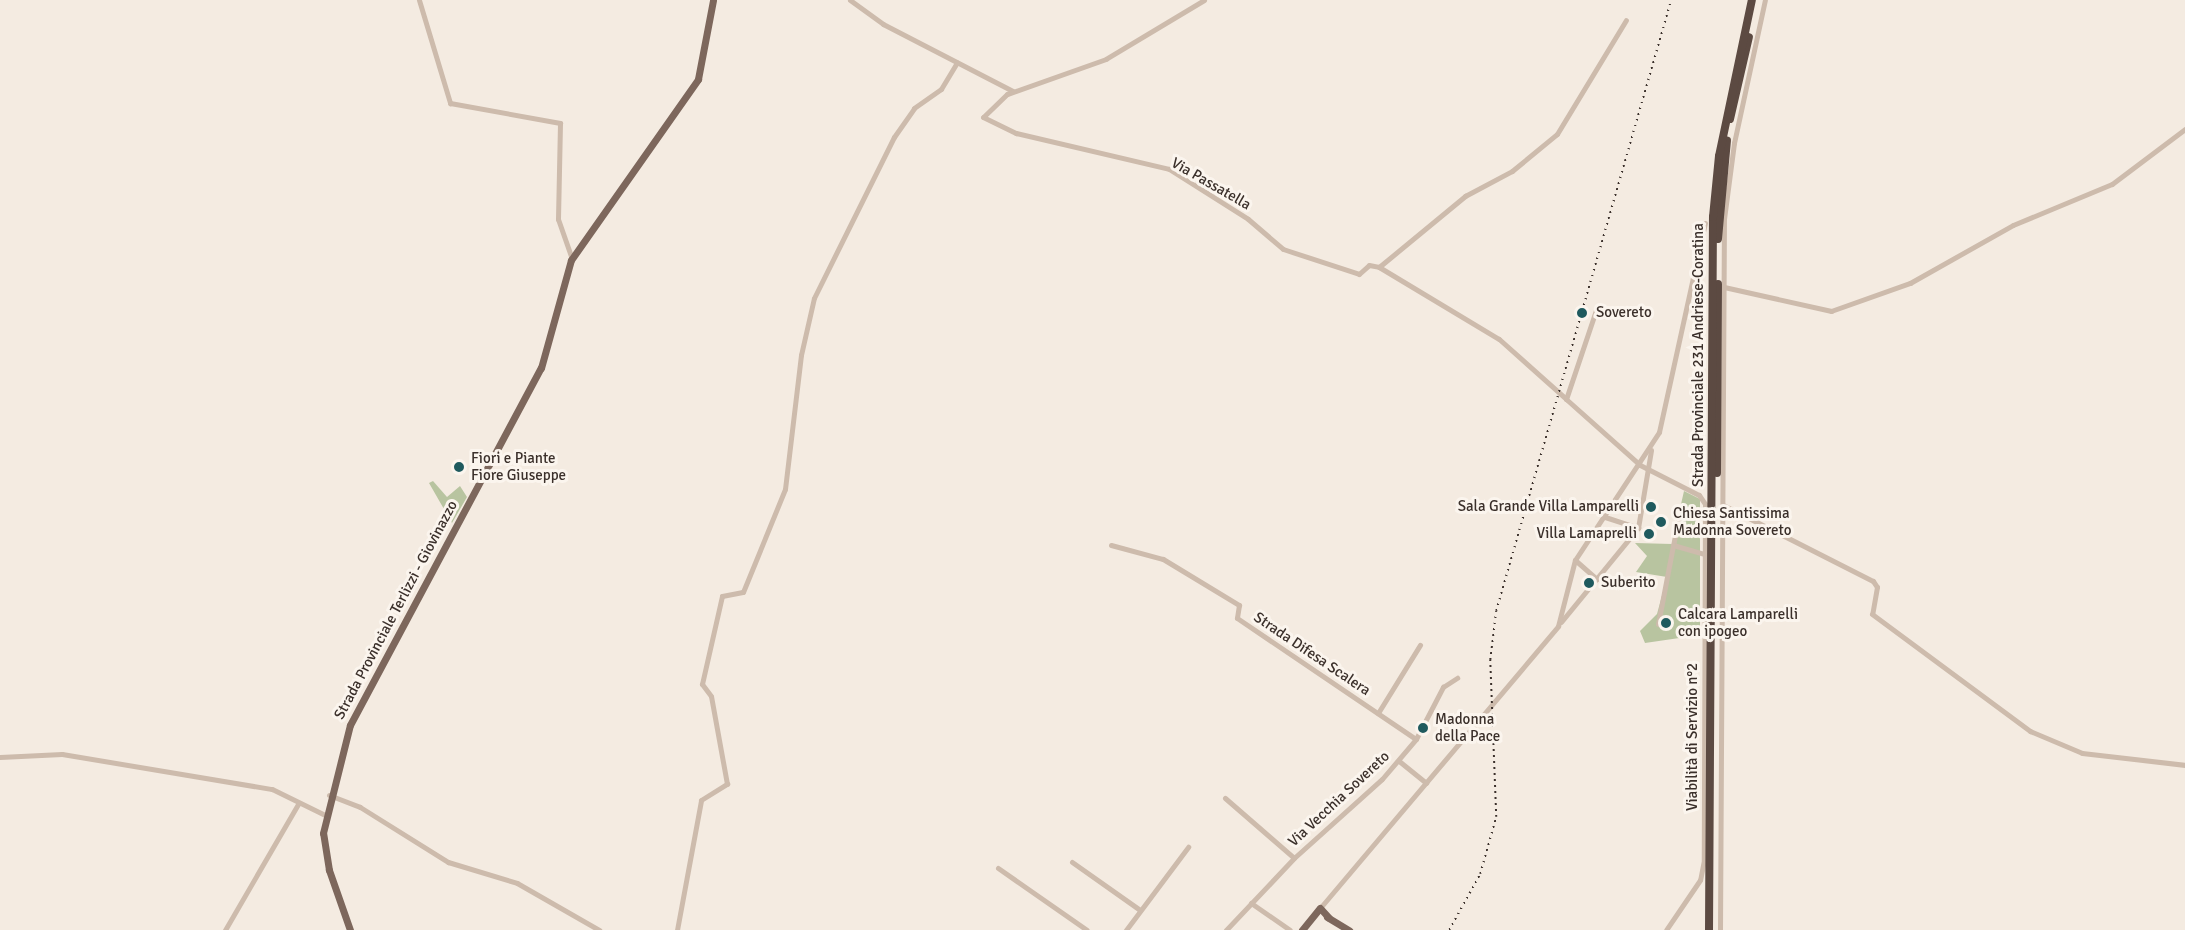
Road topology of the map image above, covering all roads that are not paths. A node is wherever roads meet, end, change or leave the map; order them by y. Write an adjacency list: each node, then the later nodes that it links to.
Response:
1 (419, 0): 13 (street)
2 (850, 0): 9 (street)
3 (1204, 0): 10 (street, Via Passatella)
4 (1752, 0): 64 (highway, Strada Provinciale 231 Andriese-Coratina)
5 (1757, 0): 65 (highway, Strada Provinciale 231 Andriese-Coratina)
6 (1765, 0): 15 (street)
7 (714, 1): 13 (main road, Strada Provinciale Terlizzi - Giovinazzo)
8 (1626, 20): 14 (street)
9 (957, 62): 10 (street); 56 (street)
10 (1013, 91): 14 (street, Via Passatella)
11 (2185, 129): 15 (street)
12 (1705, 223): 18 (street)
13 (572, 258): 42 (main road, Strada Provinciale Terlizzi - Giovinazzo)
14 (1379, 267): 17 (street)
15 (1724, 287): 21 (street)
16 (1596, 310): 17 (street)
17 (1566, 399): 19 (street)
18 (1651, 450): 19 (street); 20 (street)
19 (1640, 465): 20 (street); 24 (street)
20 (1650, 472): 26 (street); 29 (street, Viabilità di Servizio n°2)
21 (1723, 505): 23 (street); 25 (street)
22 (1679, 515): 28 (street)
23 (1741, 516): 25 (street); 40 (street)
24 (1605, 517): 26 (street); 30 (street)
25 (1723, 517): 66 (street)
26 (1638, 528): 31 (street)
27 (1111, 544): 36 (street, Strada Difesa Scalera)
28 (1673, 545): 29 (street); 32 (street)
29 (1705, 554): 63 (street, Viabilità di Servizio n°2)
30 (1575, 560): 31 (street); 33 (street)
31 (1597, 579): 33 (street)
32 (1658, 624)
33 (1558, 626): 41 (street)
34 (1420, 645): 36 (street)
35 (1457, 678): 37 (street, Via Vecchia Sovereto)
36 (1378, 713): 37 (street, Strada Difesa Scalera)
37 (1416, 739): 39 (street, Via Vecchia Sovereto)
38 (0, 757): 44 (street)
39 (1399, 760): 41 (street); 47 (street, Via Vecchia Sovereto)
40 (2185, 765)
41 (1426, 783): 52 (street)
42 (329, 795): 45 (main road, Strada Provinciale Terlizzi - Giovinazzo); 55 (street)
43 (1225, 798): 47 (street)
44 (298, 804): 45 (street); 53 (street)
45 (325, 815): 54 (main road, Strada Provinciale Terlizzi - Giovinazzo)
46 (1188, 847): 51 (street)
47 (1294, 858): 50 (street, Via Vecchia Sovereto)
48 (1072, 862): 51 (street)
49 (998, 868): 57 (street)
50 (1251, 903): 59 (street, Via Vecchia Sovereto); 60 (street)
51 (1140, 910): 58 (street)
52 (1318, 911): 61 (main road); 62 (main road)
53 (225, 930)
54 (350, 930)
55 (599, 930)
56 (677, 930)
57 (1087, 930)
58 (1126, 930)
59 (1226, 930)
60 (1290, 930)
61 (1302, 930)
62 (1349, 930)
63 (1666, 930)
64 (1708, 930)
65 (1714, 930)
66 (1720, 930)

